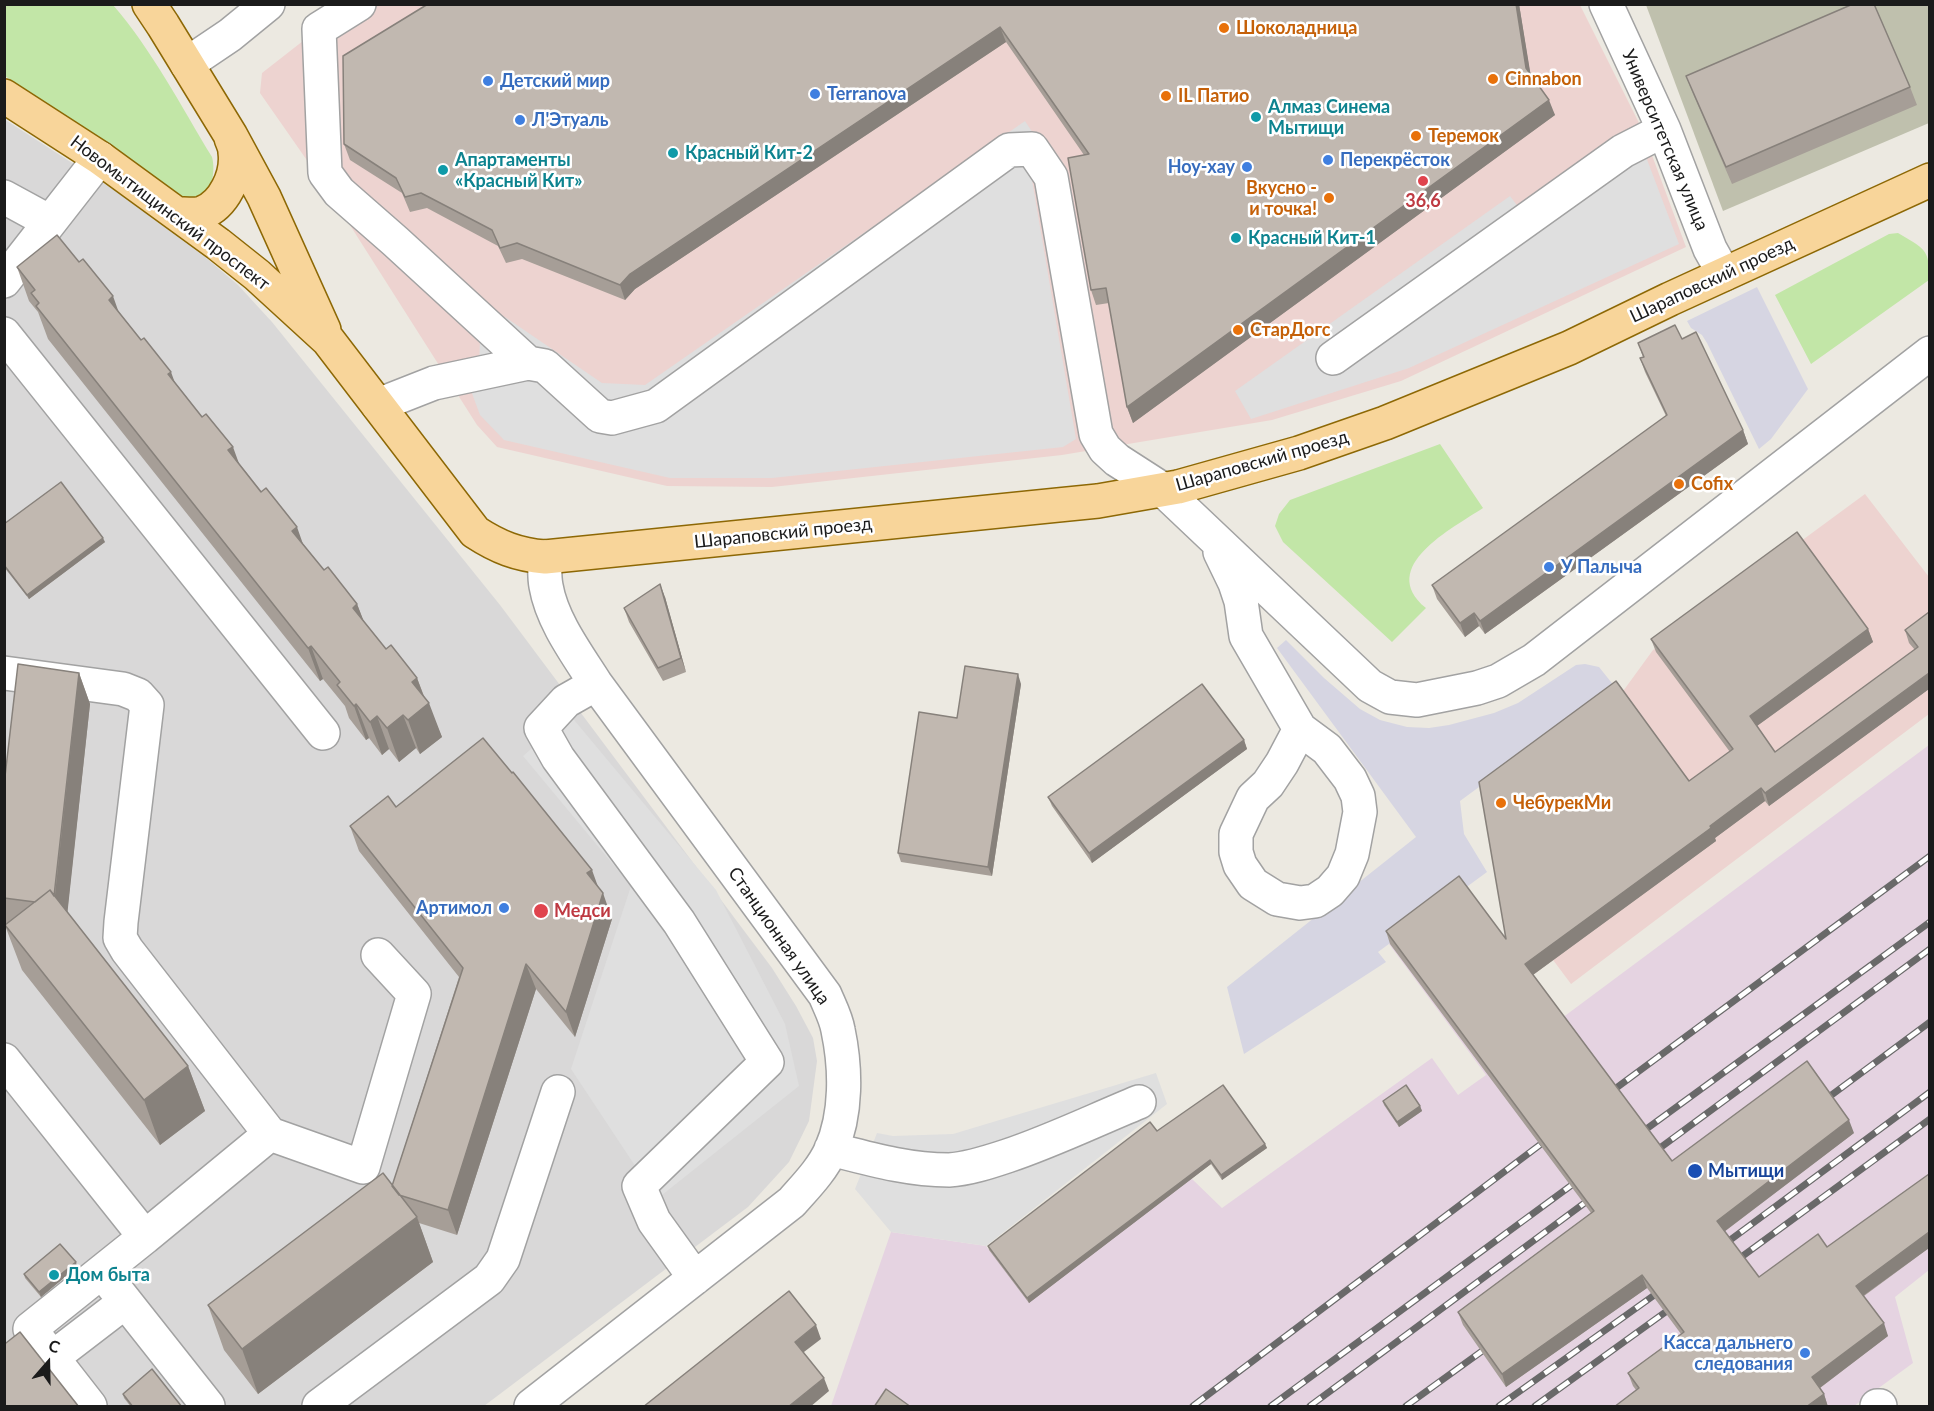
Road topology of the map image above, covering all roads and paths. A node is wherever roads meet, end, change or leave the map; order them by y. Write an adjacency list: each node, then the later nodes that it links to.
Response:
1 (149, 4): 5 (main road, Новомытищинский проспект)
2 (268, 4): 5 (street)
3 (359, 4): 20 (street)
4 (1606, 4): 7 (street, Университетская улица)
5 (187, 64): 8 (main road, Новомытищинский проспект)
6 (4, 96): 9 (main road, Новомытищинский проспект)
7 (1664, 130): 14 (street, Университетская улица); 19 (street)
8 (231, 136): 12 (main road); 17 (main road, Новомытищинский проспект)
9 (100, 158): 12 (main road, Новомытищинский проспект); 13 (street)
10 (1929, 180): 14 (main road, Шараповский проезд)
11 (4, 197): 13 (street)
12 (178, 214): 17 (main road, Новомытищинский проспект)
13 (50, 222): 15 (street)
14 (1725, 274): 22 (main road, Шараповский проезд)
15 (4, 281)
16 (4, 334): 28 (street)
17 (328, 340): 21 (main road, Новомытищинский проспект)
18 (1929, 353): 23 (street)
19 (1333, 358)
20 (528, 363): 21 (street); 22 (street)
21 (378, 405): 24 (main road, Новомытищинский проспект)
22 (1162, 489): 23 (street); 24 (main road, Шараповский проезд)
23 (1202, 526): 27 (street)
24 (545, 557): 26 (street, Станционная улица)
25 (4, 674): 33 (street)
26 (596, 684): 34 (street, Станционная улица); 37 (street)
27 (1299, 729): 27 (street)
28 (323, 733)
29 (378, 955): 33 (street)
30 (4, 1060): 35 (street)
31 (558, 1092): 44 (street)
32 (1139, 1102): 34 (street)
33 (270, 1134): 35 (street)
34 (831, 1149): 37 (street, Станционная улица)
35 (145, 1237): 36 (street)
36 (102, 1272): 38 (street); 39 (street)
37 (695, 1278): 45 (street, Станционная улица)
38 (125, 1302): 41 (street); 43 (street)
39 (30, 1329): 40 (street); 41 (street)
40 (4, 1350)
41 (52, 1358): 42 (street)
42 (90, 1407)
43 (208, 1407)
44 (319, 1407)
45 (531, 1407)

